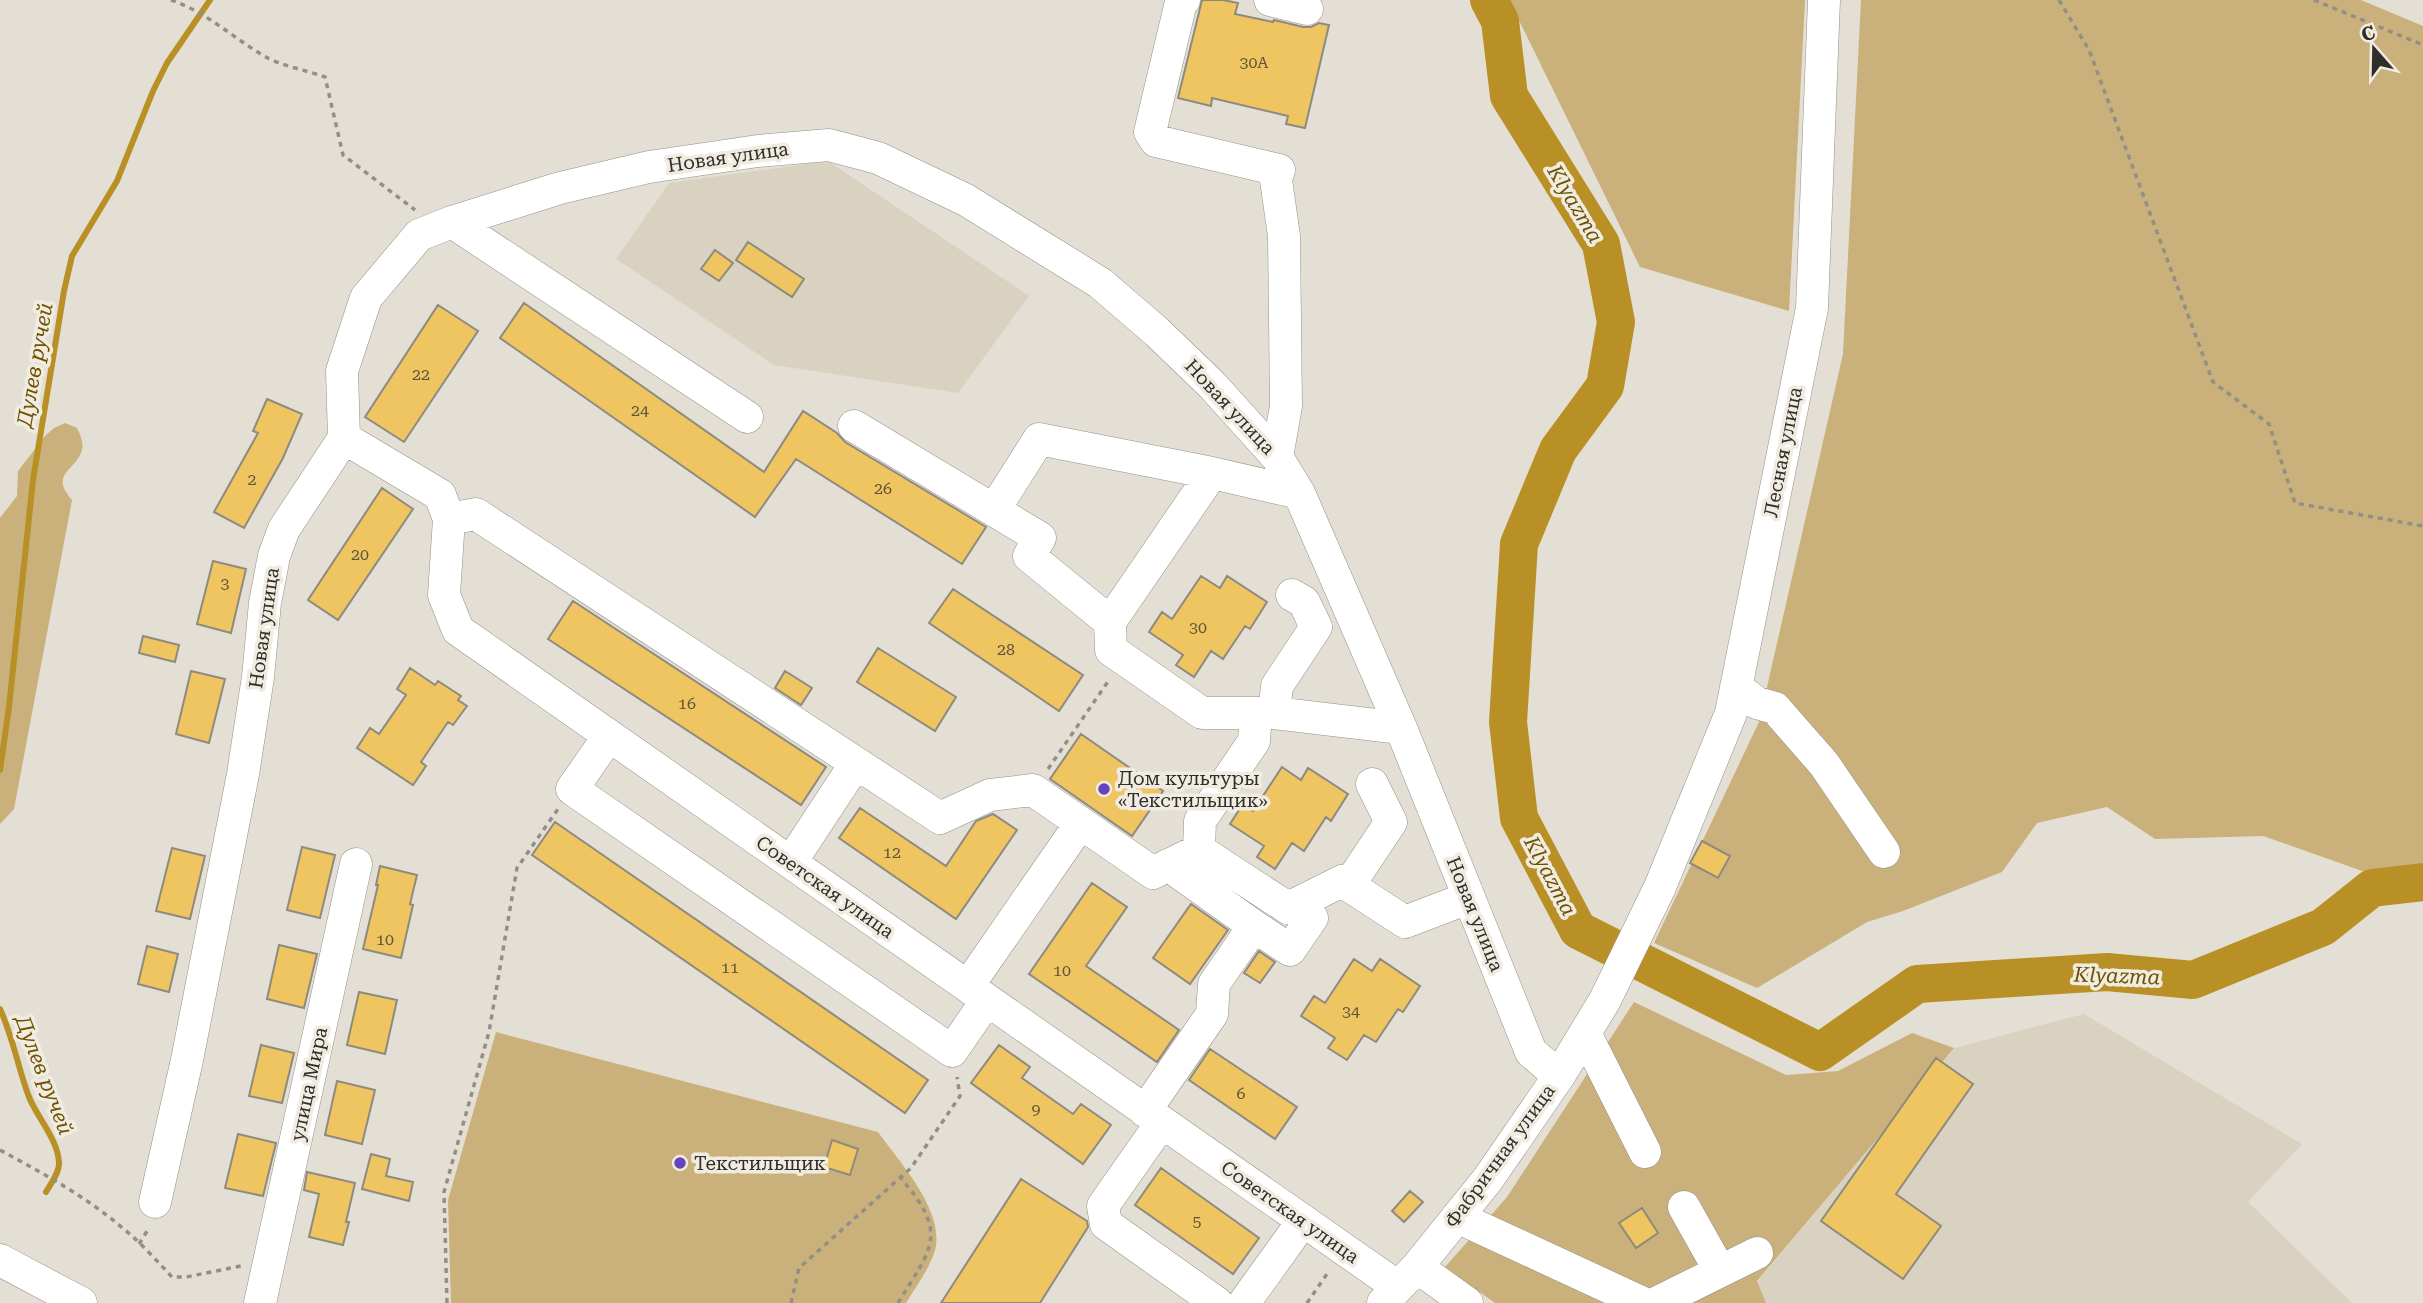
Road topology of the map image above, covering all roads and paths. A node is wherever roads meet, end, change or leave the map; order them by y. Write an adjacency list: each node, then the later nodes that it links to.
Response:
1 (171, 0): 10 (path)
2 (1184, 0): 14 (street)
3 (1269, 0): 7 (street)
4 (1824, 0): 23 (street, Лесная улица)
5 (2059, 0): 19 (path)
6 (2314, 0): 8 (path)
7 (1307, 9)
8 (2423, 45)
9 (452, 222): 10 (street, Новая улица); 11 (street); 14 (street, Новая улица)
10 (419, 235): 13 (street, Новая улица)
11 (747, 417)
12 (854, 426): 17 (street)
13 (344, 438): 18 (street); 50 (street, Новая улица)
14 (1278, 457): 16 (street, Новая улица)
15 (1212, 473): 16 (street); 17 (street); 21 (street)
16 (1299, 493): 25 (street, Новая улица)
17 (995, 510): 21 (street)
18 (449, 519): 26 (street, Советская улица); 27 (street)
19 (2423, 526)
20 (1292, 595): 24 (street)
21 (1110, 622): 22 (street)
22 (1124, 659): 24 (street); 30 (path)
23 (1736, 687): 33 (street); 42 (street, Лесная улица)
24 (1265, 713): 25 (street); 32 (street)
25 (1401, 728): 38 (street, Новая улица)
26 (609, 736): 29 (street); 34 (street, Советская улица)
27 (856, 763): 30 (street); 34 (street)
28 (1372, 784): 37 (street)
29 (572, 789): 44 (street); 61 (path)
30 (1033, 790): 31 (street)
31 (1080, 824): 36 (street); 41 (street)
32 (1199, 850): 36 (street); 39 (street)
33 (1884, 852)
34 (791, 862): 41 (street, Советская улица)
35 (356, 864): 56 (street, улица Мира)
36 (1168, 865): 40 (street)
37 (1349, 885): 38 (street); 39 (street)
38 (1468, 898): 45 (street, Новая улица)
39 (1303, 901): 40 (street)
40 (1254, 926): 46 (street)
41 (977, 993): 44 (street); 46 (street, Советская улица)
42 (1605, 1000): 43 (street, Фабричная улица)
43 (1585, 1033): 45 (street, Фабричная улица); 48 (street)
44 (952, 1051): 49 (path)
45 (1559, 1076): 52 (street, Фабричная улица)
46 (1153, 1116): 53 (street, Советская улица); 64 (street)
47 (0, 1150): 56 (path)
48 (1645, 1152)
49 (900, 1177): 62 (path); 63 (path)
50 (155, 1202)
51 (1684, 1207): 57 (street)
52 (1457, 1217): 58 (street, Фабричная улица); 67 (street)
53 (1303, 1221): 58 (street, Советская улица); 65 (street)
54 (1757, 1252): 57 (street)
55 (0, 1260): 59 (street)
56 (269, 1267): 60 (street, улица Мира)
57 (1720, 1271): 68 (street)
58 (1399, 1286): 66 (street, Советская улица)
59 (81, 1303)
60 (260, 1303)
61 (447, 1303)
62 (791, 1303)
63 (898, 1303)
64 (1217, 1303)
65 (1244, 1303)
66 (1467, 1303)
67 (1643, 1303)
68 (1656, 1303)

